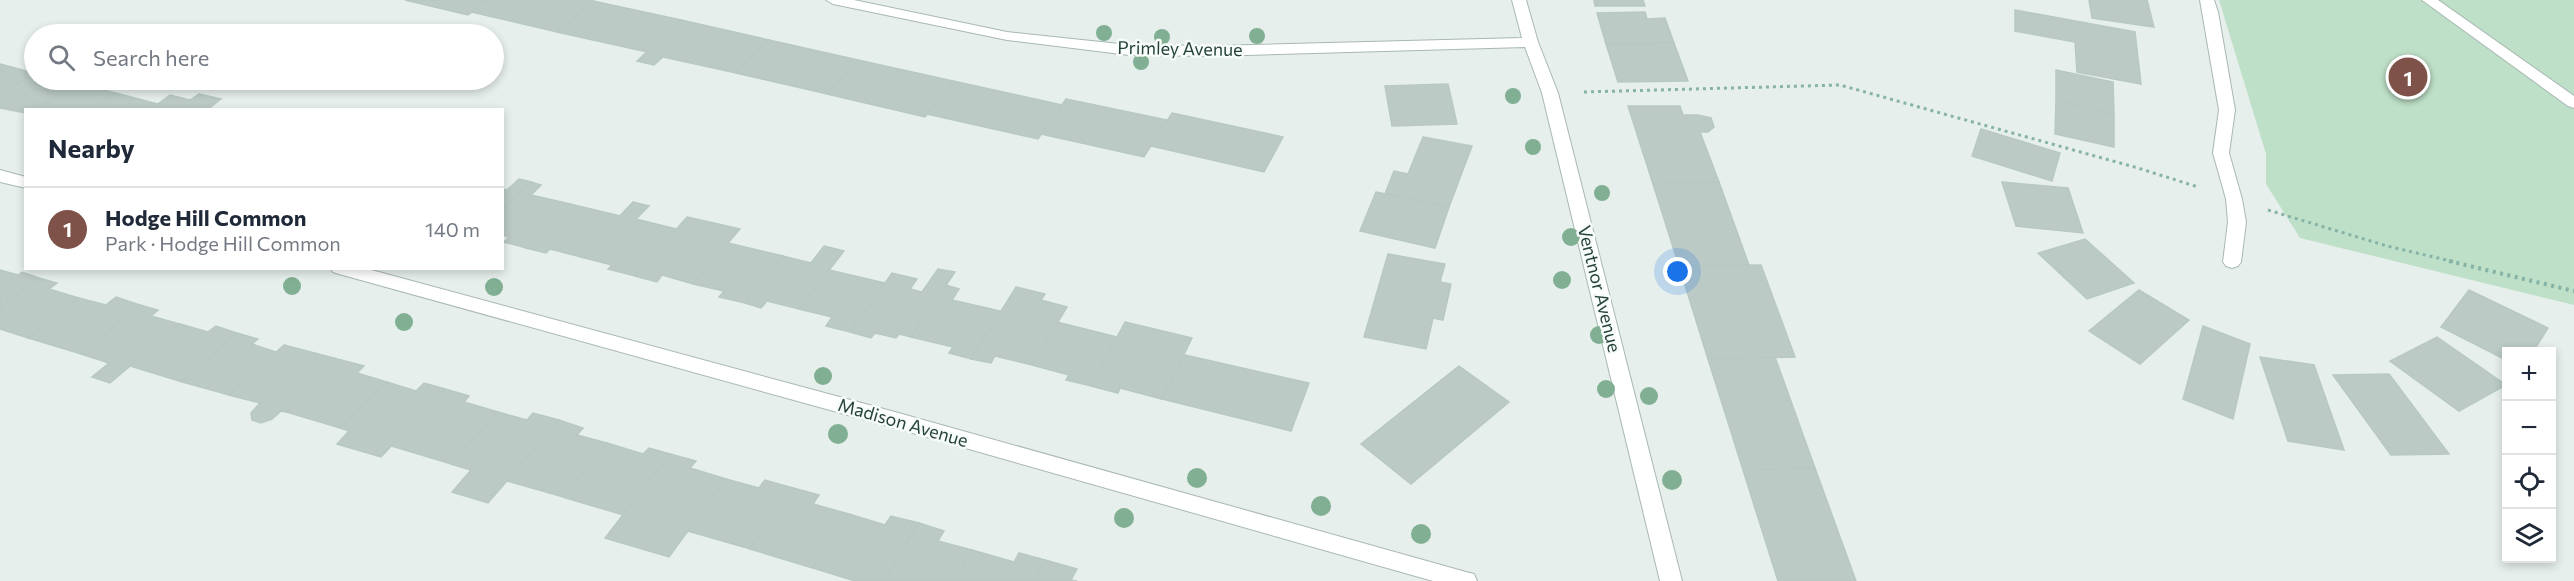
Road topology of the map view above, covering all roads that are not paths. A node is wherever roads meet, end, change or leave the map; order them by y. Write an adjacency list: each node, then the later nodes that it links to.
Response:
1 (833, 0): 5 (street, Primley Avenue)
2 (1519, 0): 5 (street, Ventnor Avenue)
3 (2207, 0): 9 (street)
4 (2429, 0): 6 (street)
5 (1531, 42): 12 (street, Ventnor Avenue)
6 (2574, 103)
7 (0, 176): 8 (street)
8 (24, 182)
9 (2232, 262)
10 (346, 270): 11 (street, Madison Avenue)
11 (1466, 581)
12 (1671, 581)

